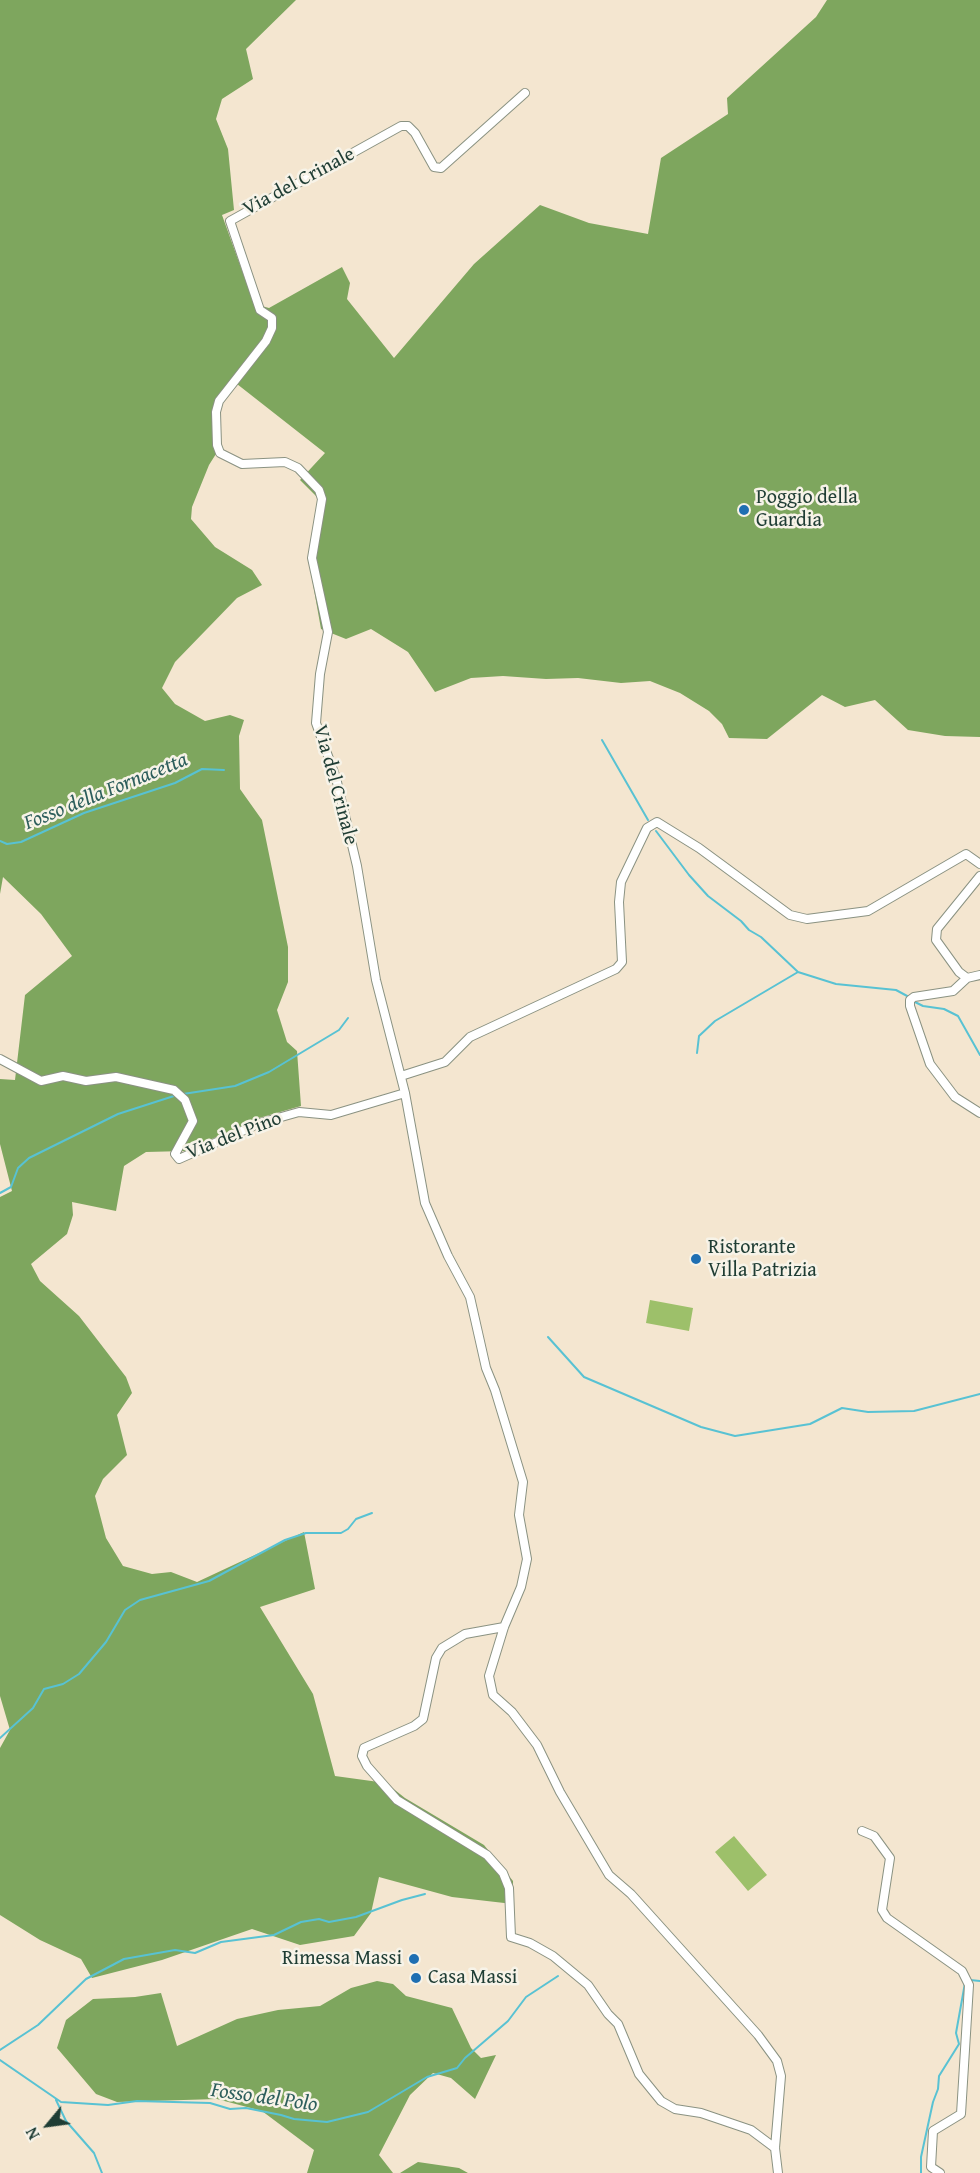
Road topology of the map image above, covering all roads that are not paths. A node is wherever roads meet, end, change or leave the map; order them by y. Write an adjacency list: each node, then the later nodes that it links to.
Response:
1 (525, 93): 7 (street, Via del Crinale)
2 (980, 864): 7 (street)
3 (980, 876): 5 (street)
4 (980, 975): 5 (street)
5 (967, 978): 9 (street)
6 (0, 1059): 8 (street, Via del Pino)
7 (401, 1076): 8 (street, Via del Crinale)
8 (405, 1093): 10 (street, Via del Crinale)
9 (980, 1113)
10 (504, 1627): 12 (street, Via del Crinale); 12 (street)
11 (862, 1831): 14 (street)
12 (775, 2148): 13 (street, Via del Crinale)
13 (778, 2173)
14 (940, 2173)

